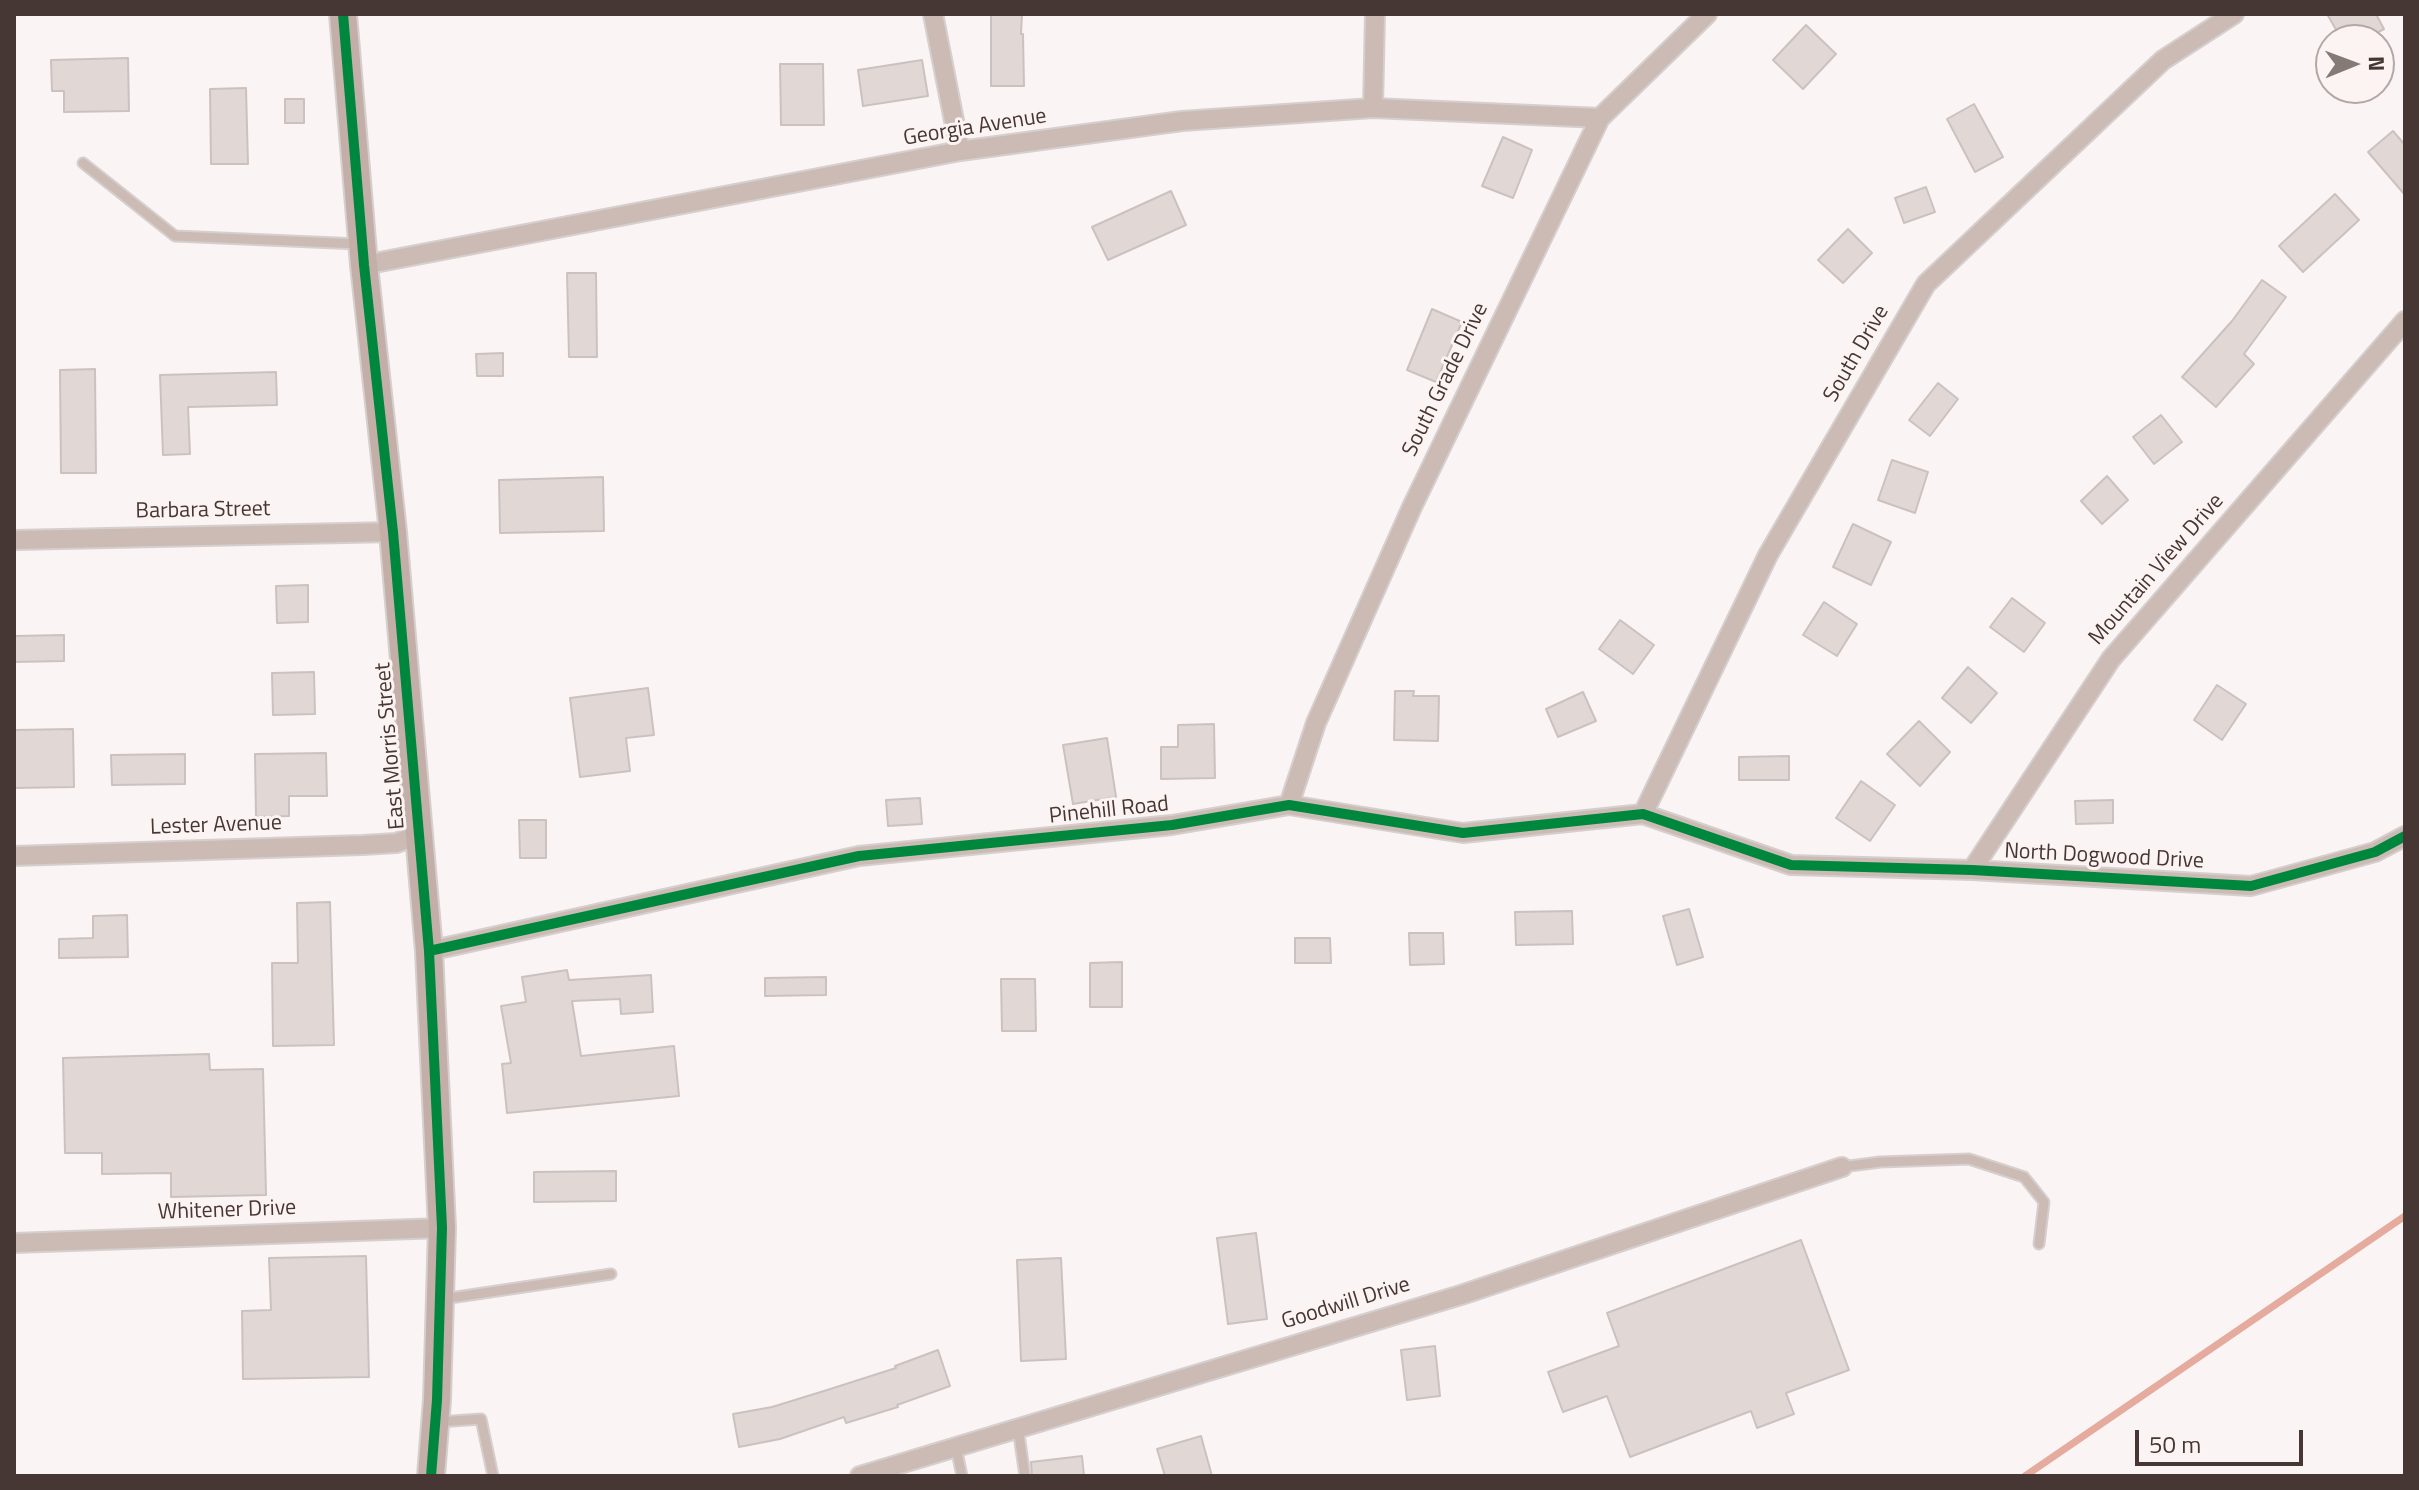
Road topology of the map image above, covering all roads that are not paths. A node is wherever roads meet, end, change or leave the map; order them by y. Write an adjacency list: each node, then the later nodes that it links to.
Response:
1 (343, 14): 10 (main road, East Morris Street)
2 (933, 14): 8 (street)
3 (1375, 14): 6 (street)
4 (1707, 14): 7 (street, South Grade Drive)
5 (2234, 14): 15 (street, South Drive)
6 (1373, 108): 7 (street, Georgia Avenue); 8 (street, Georgia Avenue)
7 (1600, 118): 14 (street, South Grade Drive)
8 (960, 151): 10 (street, Georgia Avenue)
9 (83, 163): 10 (lane)
10 (363, 254): 12 (main road, East Morris Street)
11 (2405, 321): 20 (street, Mountain View Drive)
12 (393, 532): 13 (street, Barbara Street); 16 (main road, East Morris Street)
13 (14, 540)
14 (1289, 805): 15 (street, Pinehill Road); 21 (street, Pinehill Road)
15 (1643, 814): 19 (street, Pinehill Road)
16 (419, 835): 18 (street, Lester Avenue); 21 (main road, East Morris Street)
17 (2405, 836): 20 (street, North Dogwood Drive)
18 (14, 856)
19 (1791, 865): 20 (street, North Dogwood Drive)
20 (1972, 870)
21 (429, 951): 23 (main road, East Morris Street)
22 (1842, 1167): 25 (lane); 29 (street, Goodwill Drive)
23 (442, 1228): 24 (street, Whitener Drive); 27 (main road, East Morris Street)
24 (14, 1243)
25 (2039, 1244)
26 (611, 1274): 27 (lane)
27 (440, 1299): 28 (main road, East Morris Street)
28 (435, 1423): 31 (main road, East Morris Street); 32 (lane)
29 (1018, 1428): 30 (street, Goodwill Drive); 35 (lane)
30 (956, 1447): 33 (street, Goodwill Drive); 34 (lane)
31 (431, 1476)
32 (493, 1476)
33 (860, 1476)
34 (962, 1476)
35 (1025, 1476)

